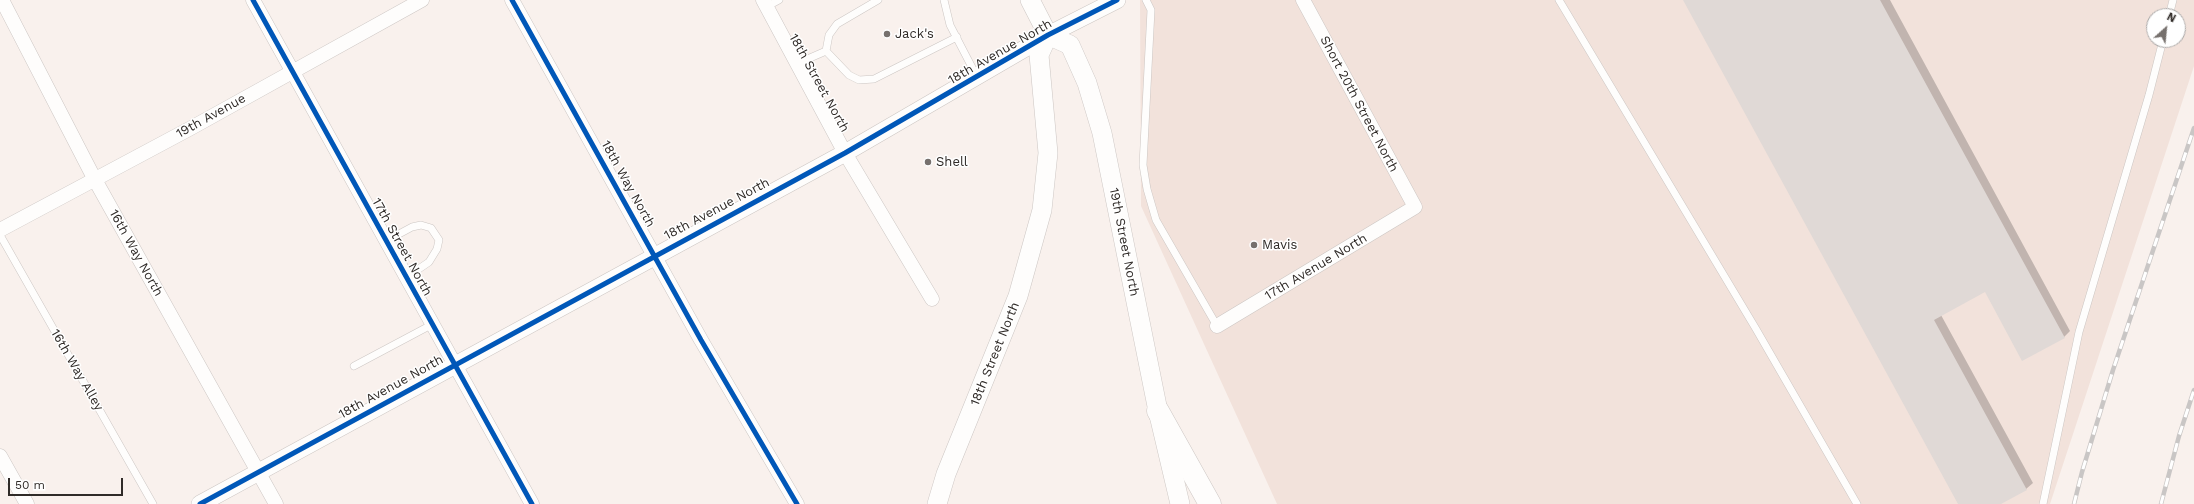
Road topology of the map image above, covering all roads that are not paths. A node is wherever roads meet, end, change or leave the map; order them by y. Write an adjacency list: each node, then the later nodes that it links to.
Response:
1 (2, 0): 22 (street, 16th Way North)
2 (253, 0): 19 (street, 17th Street North)
3 (422, 0): 19 (street, 19th Avenue)
4 (512, 0): 27 (street, 18th Way North)
5 (780, 0): 13 (lane)
6 (878, 0): 17 (lane)
7 (944, 0): 15 (lane)
8 (1030, 0): 14 (main road)
9 (1117, 0): 14 (street, 18th Avenue North)
10 (1146, 0): 31 (lane)
11 (1303, 0): 23 (street, Short 20th Street North)
12 (1559, 0): 46 (lane)
13 (764, 4): 18 (street, 18th Street North)
14 (1048, 35): 20 (street, 18th Avenue North); 34 (main road, 19th Street North); 43 (main road, 18th Street North)
15 (957, 37): 17 (lane); 20 (lane)
16 (2161, 48): 47 (lane)
17 (826, 51): 18 (lane)
18 (796, 64): 21 (street, 18th Street North)
19 (292, 70): 22 (street, 19th Avenue); 26 (street, 17th Street North)
20 (977, 77): 21 (street, 18th Avenue North)
21 (845, 153): 27 (street, 18th Avenue North); 29 (street, 18th Street North)
22 (94, 178): 24 (street, 19th Avenue); 36 (street, 16th Way North)
23 (1415, 207): 31 (street, 17th Avenue North)
24 (0, 230)
25 (0, 235): 38 (lane, 16th Way Alley)
26 (386, 241): 28 (street, 17th Street North); 28 (lane)
27 (655, 255): 32 (street, 18th Avenue North); 42 (street, 18th Way North)
28 (407, 277): 30 (street, 17th Street North)
29 (932, 299)
30 (433, 324): 32 (street, 17th Street North); 33 (lane)
31 (1217, 326)
32 (455, 365): 36 (street, 18th Avenue North); 41 (street, 17th Street North)
33 (354, 366)
34 (1158, 411): 44 (main road, 19th Street North); 45 (highway)
35 (0, 456): 37 (street)
36 (259, 473): 39 (street, 18th Avenue North); 40 (street, 16th Way North)
37 (27, 504)
38 (153, 504)
39 (200, 504)
40 (276, 504)
41 (532, 504)
42 (797, 504)
43 (937, 504)
44 (1180, 504)
45 (1210, 504)
46 (1857, 504)
47 (2043, 504)

